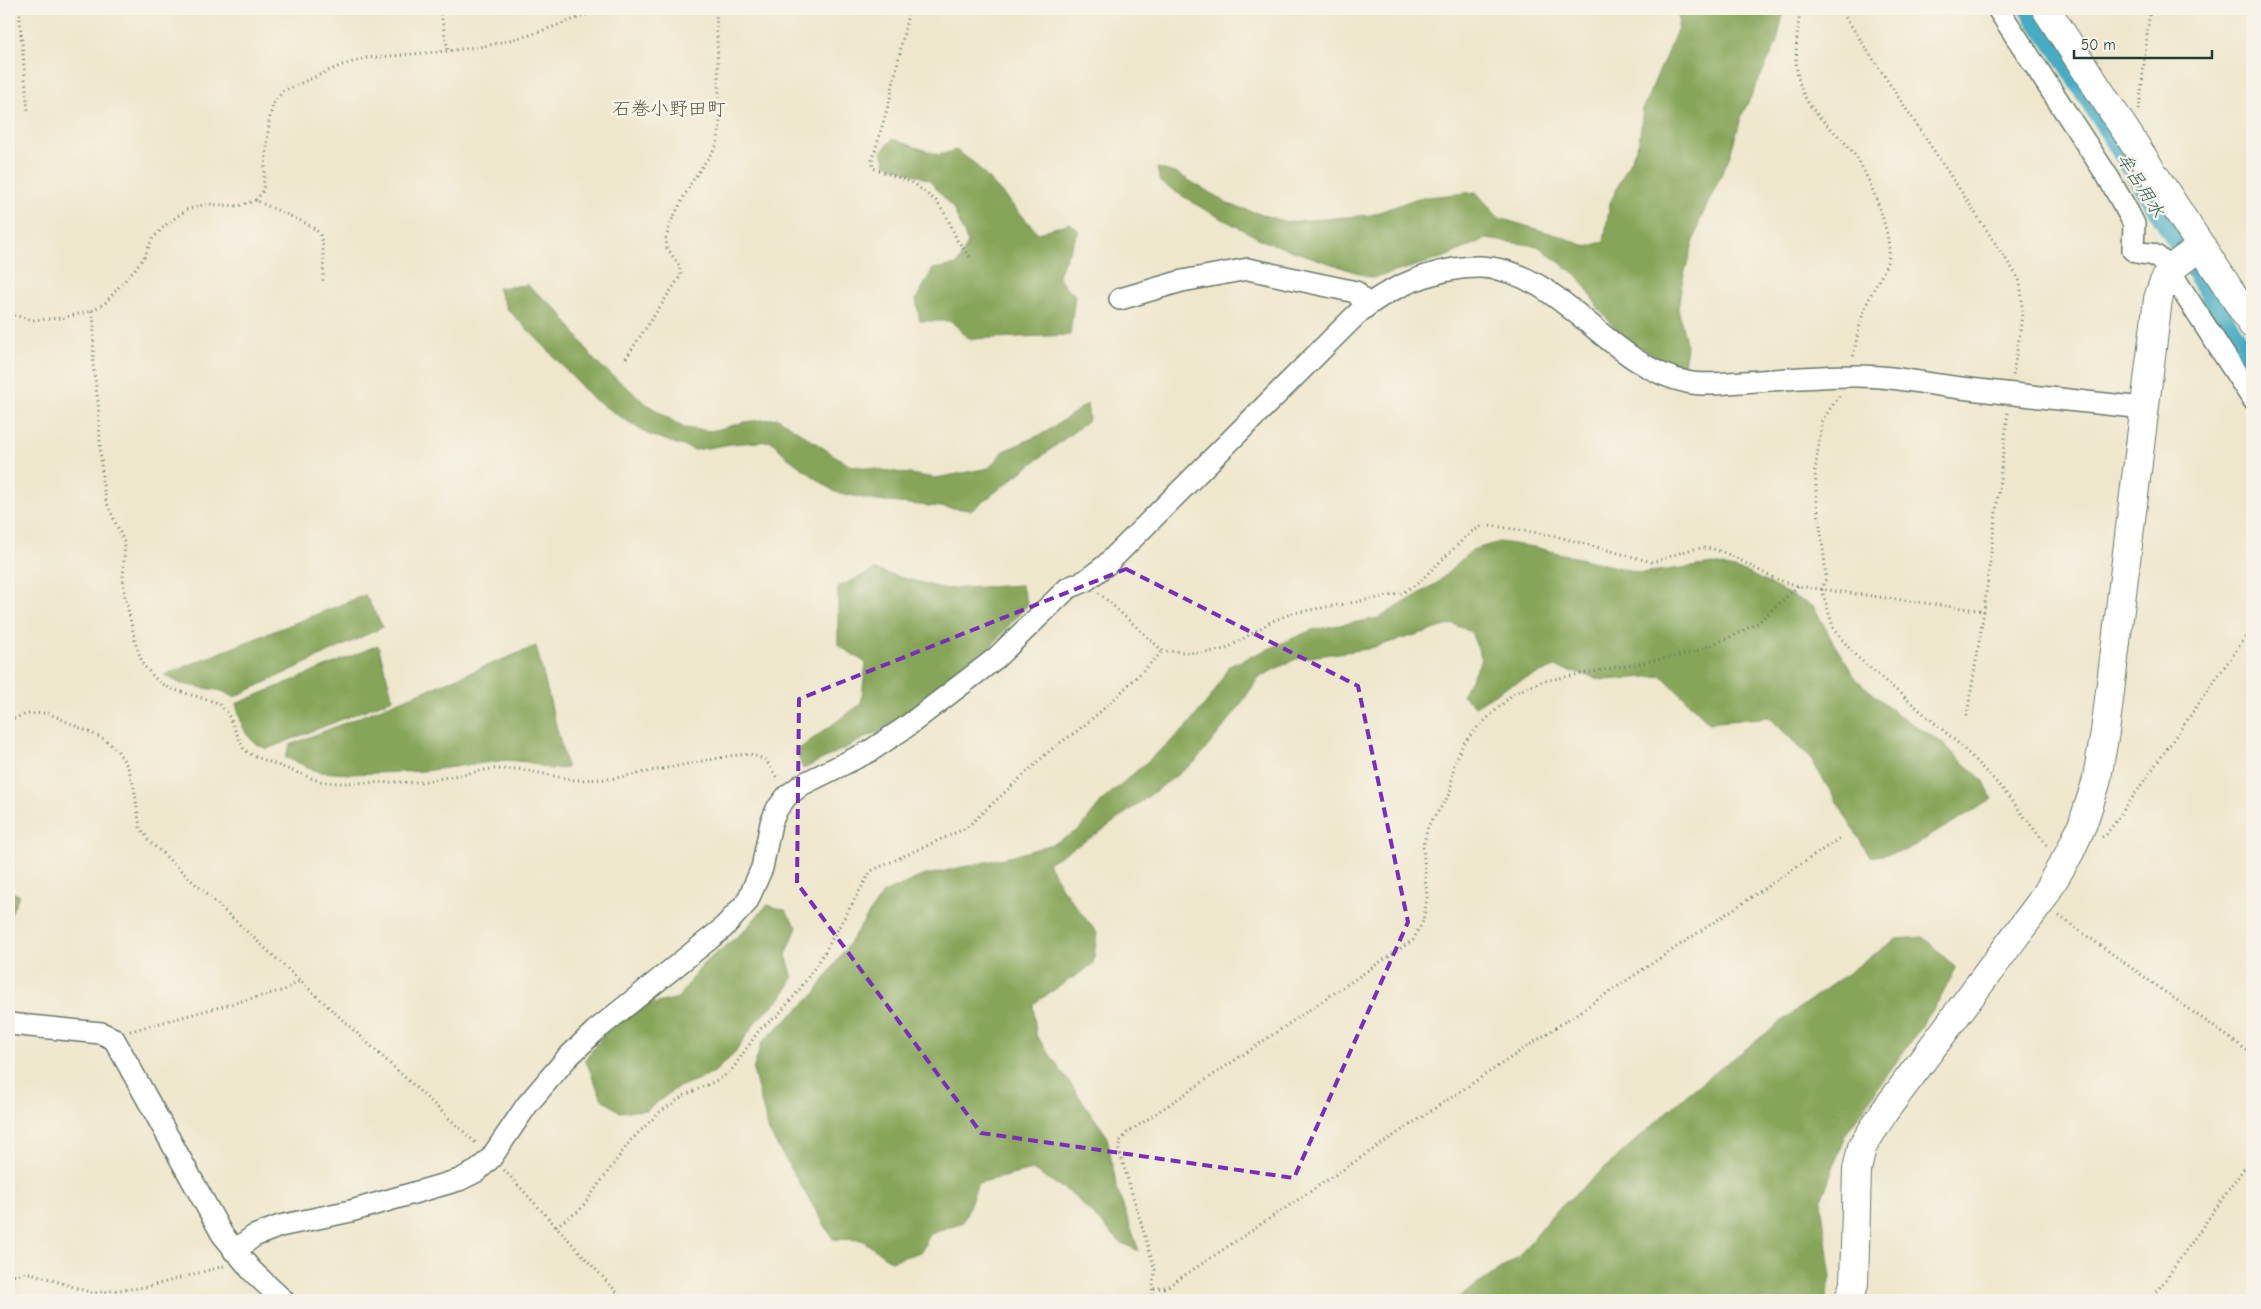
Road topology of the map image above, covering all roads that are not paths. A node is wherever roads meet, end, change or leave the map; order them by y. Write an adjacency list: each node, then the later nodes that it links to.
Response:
1 (1998, 9): 3 (street)
2 (2046, 9): 3 (street)
3 (2172, 256): 6 (street); 7 (street); 8 (street)
4 (1120, 299): 5 (street)
5 (1366, 306): 8 (street); 10 (street)
6 (2252, 324)
7 (2252, 398)
8 (2145, 408): 12 (street)
9 (9, 1024): 10 (street)
10 (237, 1255): 11 (street)
11 (283, 1300)
12 (1849, 1300)

